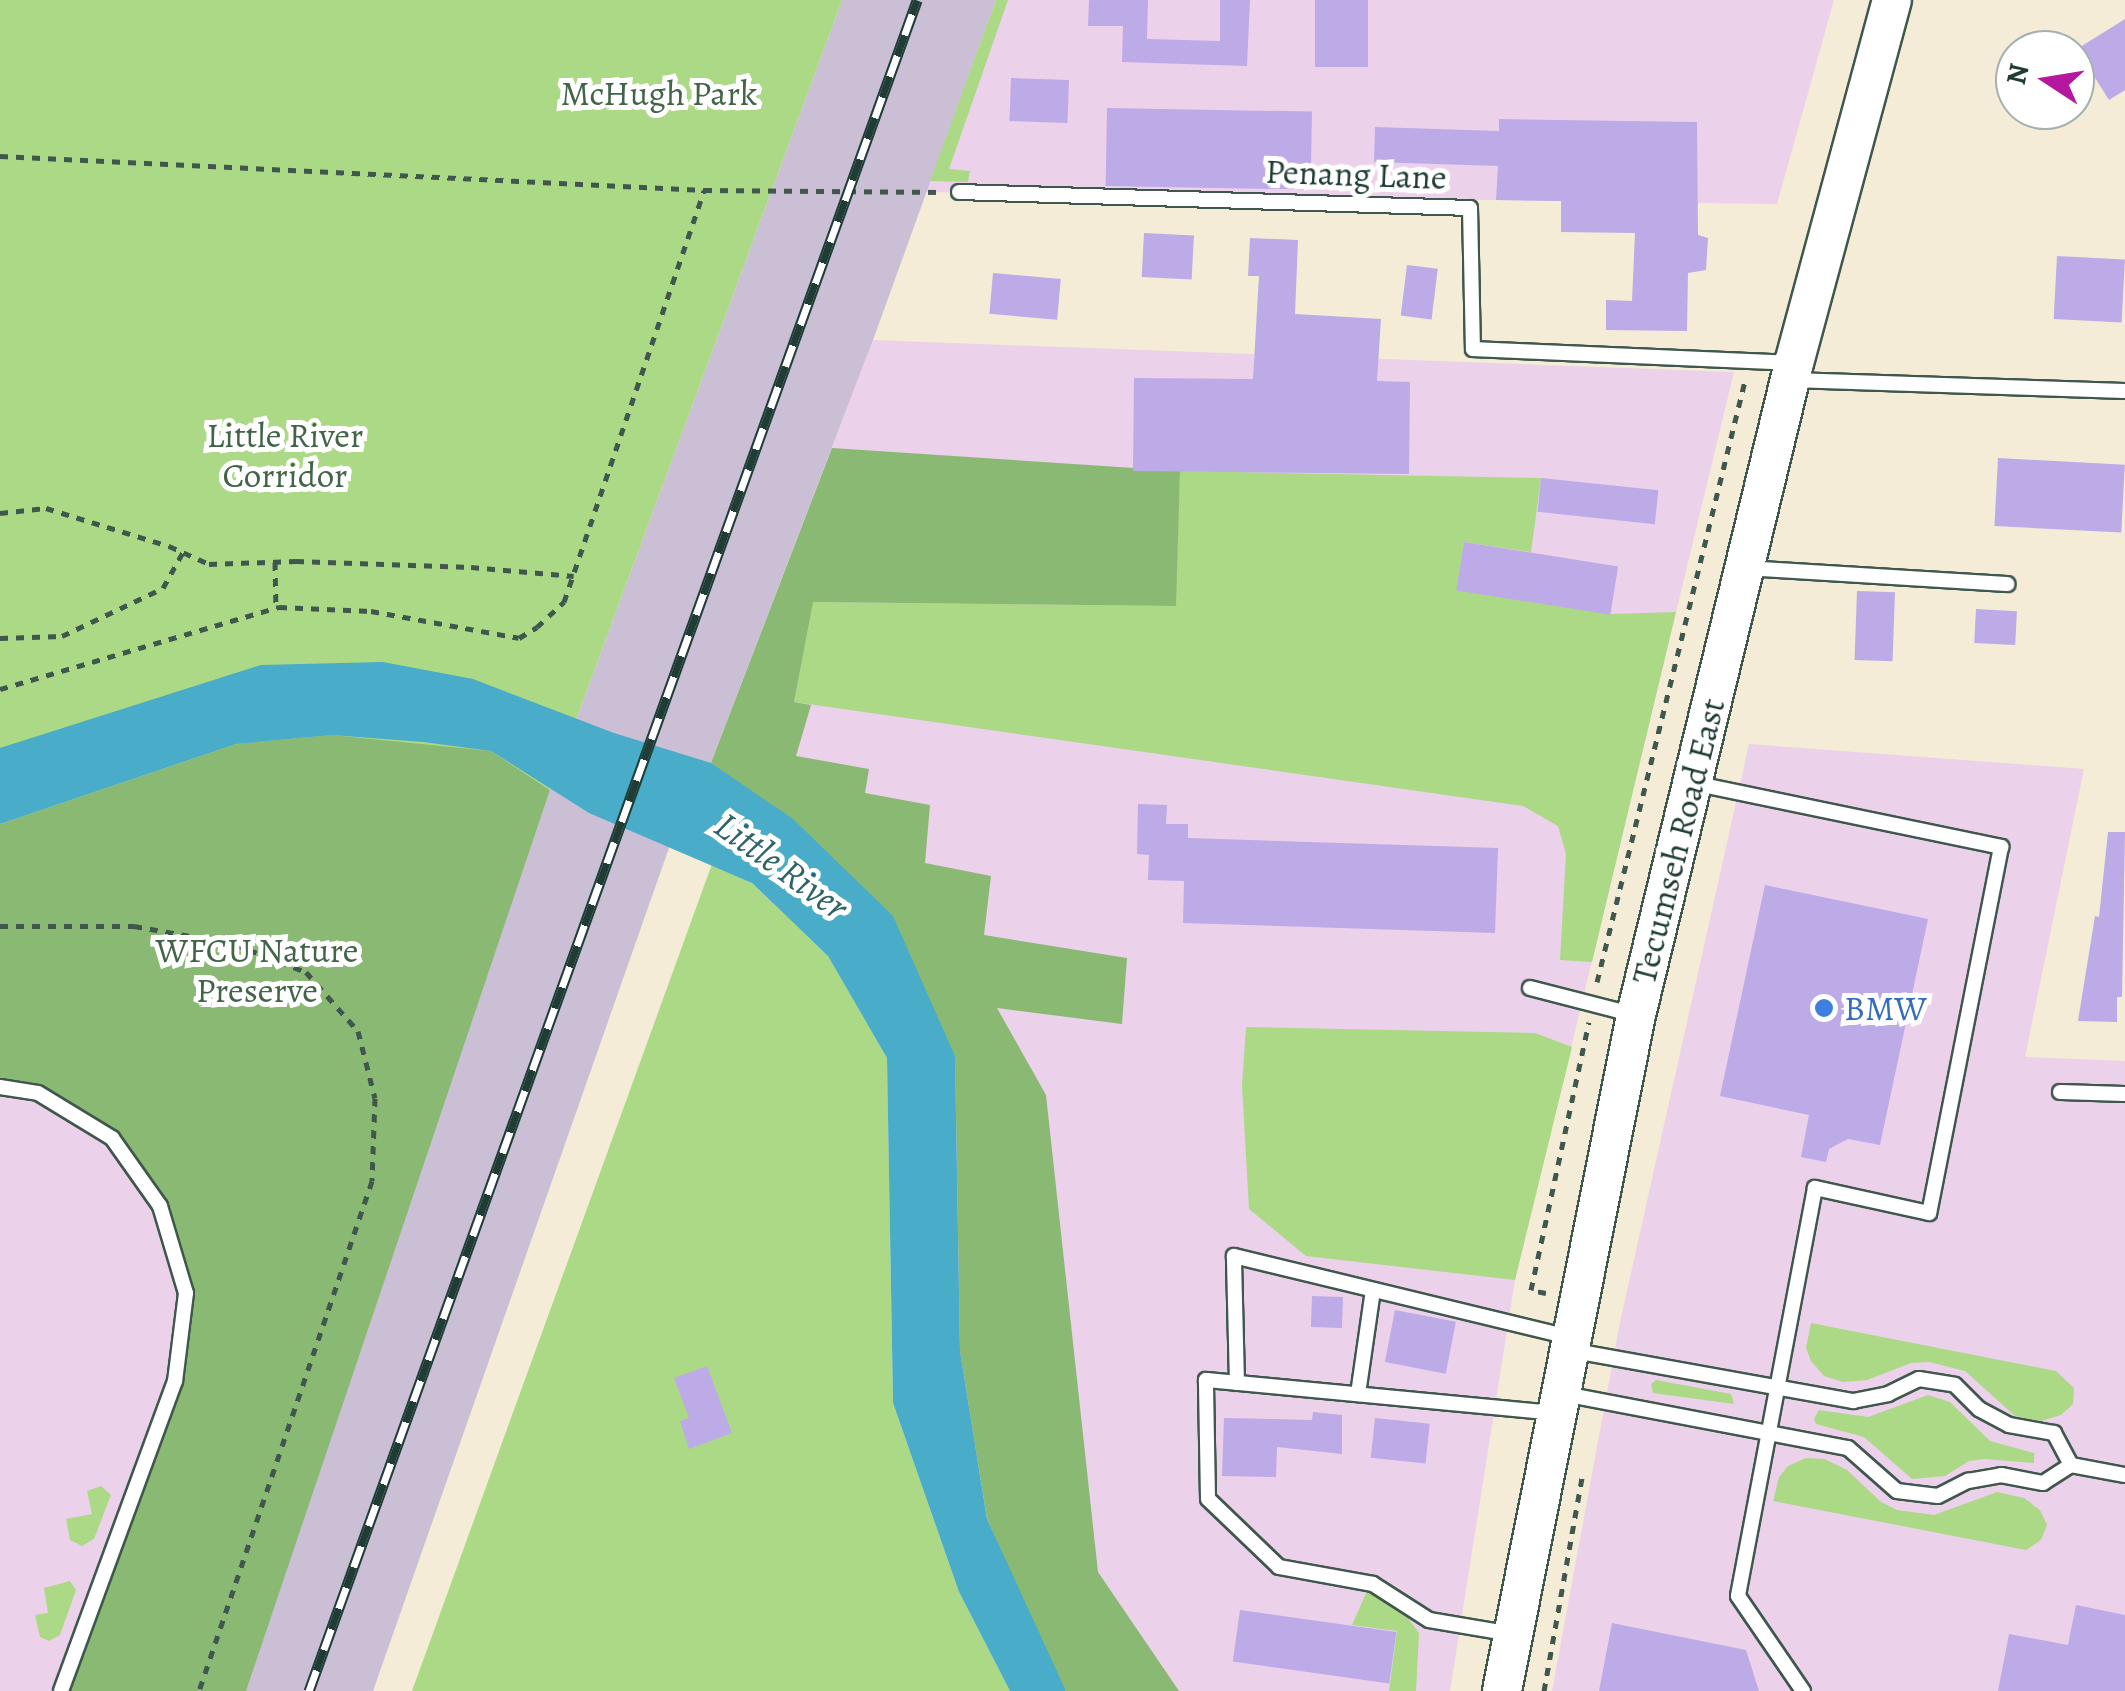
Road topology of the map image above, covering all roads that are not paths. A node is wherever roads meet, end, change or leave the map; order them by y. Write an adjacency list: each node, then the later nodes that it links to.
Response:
1 (1892, 0): 3 (main road, Tecumseh Road East)
2 (958, 192): 3 (lane, Penang Lane)
3 (1792, 372): 4 (lane, Penang Lane); 5 (main road, Tecumseh Road East)
4 (2125, 390)
5 (1744, 568): 6 (lane); 7 (main road, Tecumseh Road East)
6 (2008, 584)
7 (1692, 783): 9 (main road, Tecumseh Road East); 16 (lane)
8 (1530, 988): 9 (lane)
9 (1636, 1015): 14 (main road, Tecumseh Road East)
10 (0, 1087): 23 (lane)
11 (2060, 1092): 12 (lane)
12 (2125, 1094)
13 (1373, 1290): 14 (lane); 15 (lane); 17 (lane)
14 (1568, 1343): 16 (lane); 18 (main road, Tecumseh Road East)
15 (1237, 1383): 17 (lane); 22 (lane)
16 (1775, 1387): 19 (lane); 20 (lane)
17 (1358, 1394): 18 (lane)
18 (1557, 1403): 19 (lane); 22 (main road, Tecumseh Road East)
19 (1767, 1432): 20 (lane); 25 (lane)
20 (2071, 1466): 21 (lane)
21 (2125, 1475)
22 (1512, 1634): 24 (main road, Tecumseh Road East)
23 (61, 1691)
24 (1502, 1691)
25 (1803, 1691)

